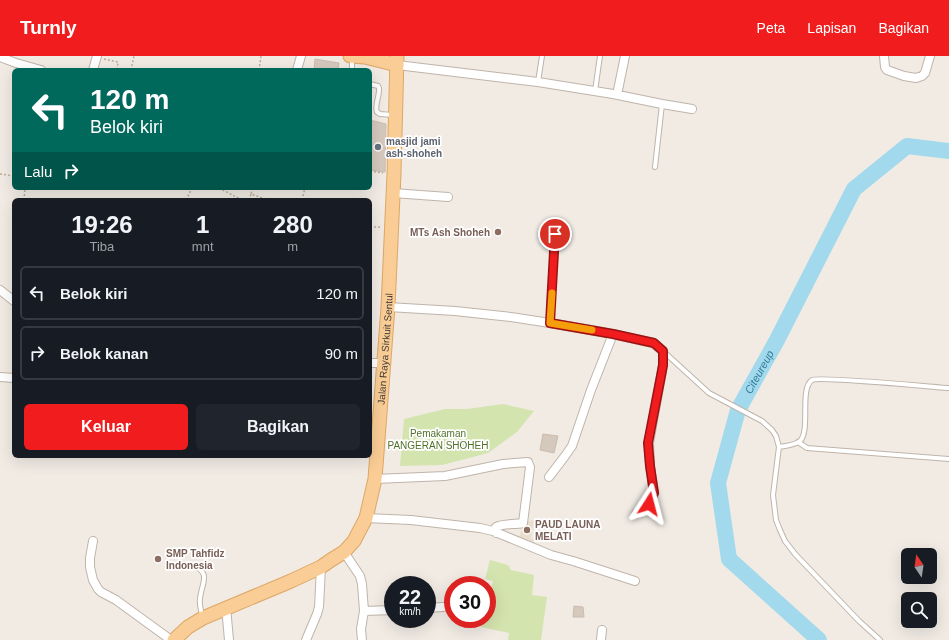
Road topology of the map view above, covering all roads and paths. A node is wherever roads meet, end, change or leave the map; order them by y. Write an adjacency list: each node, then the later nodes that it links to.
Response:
1 (134, 56): 17 (path)
2 (261, 56): 18 (path)
3 (301, 56): 19 (street)
4 (359, 56): 13 (main road); 20 (lane)
5 (542, 56): 21 (lane)
6 (600, 56): 23 (lane)
7 (621, 56): 24 (street)
8 (625, 56): 24 (street)
9 (884, 56): 10 (street)
10 (930, 56)
11 (0, 57): 14 (street)
12 (97, 57): 15 (street); 16 (path)
13 (397, 61): 21 (street); 27 (main road, Jalan Raya Sirkuit Sentul)
14 (34, 68)
15 (94, 68)
16 (116, 68)
17 (131, 68)
18 (259, 68)
19 (298, 68)
20 (353, 68)
21 (538, 82): 23 (street)
22 (372, 84): 27 (lane)
23 (595, 92): 24 (street)
24 (615, 95): 25 (street)
25 (662, 104): 26 (street); 28 (lane)
26 (692, 108)
27 (396, 115): 31 (main road, Jalan Raya Sirkuit Sentul)
28 (655, 167)
29 (372, 171): 31 (path)
30 (0, 174): 32 (path)
31 (394, 174): 35 (main road, Jalan Raya Sirkuit Sentul)
32 (12, 176)
33 (222, 190): 38 (path)
34 (252, 190): 36 (path)
35 (393, 193): 37 (street); 44 (main road, Jalan Raya Sirkuit Sentul)
36 (251, 194): 39 (path); 40 (path)
37 (448, 197)
38 (234, 198)
39 (250, 198)
40 (262, 198)
41 (555, 234): 45 (lane)
42 (0, 290): 43 (street)
43 (12, 299)
44 (388, 307): 45 (street); 49 (main road, Jalan Raya Sirkuit Sentul)
45 (550, 323): 46 (street)
46 (613, 334): 47 (street); 57 (street)
47 (663, 351): 55 (lane); 59 (street)
48 (372, 362): 49 (street)
49 (384, 363): 53 (main road, Jalan Raya Sirkuit Sentul)
50 (0, 377): 51 (street)
51 (12, 378)
52 (949, 388): 54 (lane)
53 (374, 421): 58 (main road, Jalan Raya Sirkuit Sentul)
54 (798, 442): 55 (lane); 56 (lane)
55 (780, 448): 80 (lane)
56 (949, 459)
57 (549, 477)
58 (374, 479): 60 (main road, Jalan Raya Sirkuit Sentul); 61 (street)
59 (636, 514)
60 (366, 518): 61 (street); 63 (main road, Jalan Raya Sirkuit Sentul)
61 (496, 533): 66 (street)
62 (94, 541): 74 (street)
63 (344, 552): 65 (main road, Jalan Raya Sirkuit Sentul); 71 (street)
64 (193, 566): 72 (lane)
65 (321, 567): 67 (main road, Jalan Raya Sirkuit Sentul); 77 (street)
66 (635, 581)
67 (226, 607): 72 (main road, Jalan Raya Sirkuit Sentul); 76 (street)
68 (436, 607): 69 (street)
69 (443, 607)
70 (384, 610): 71 (street)
71 (364, 611): 78 (street)
72 (203, 618): 75 (main road, Jalan Raya Sirkuit Sentul)
73 (602, 630): 79 (street)
74 (171, 640)
75 (174, 640)
76 (229, 640)
77 (306, 640)
78 (362, 640)
79 (601, 640)
80 (880, 640)

